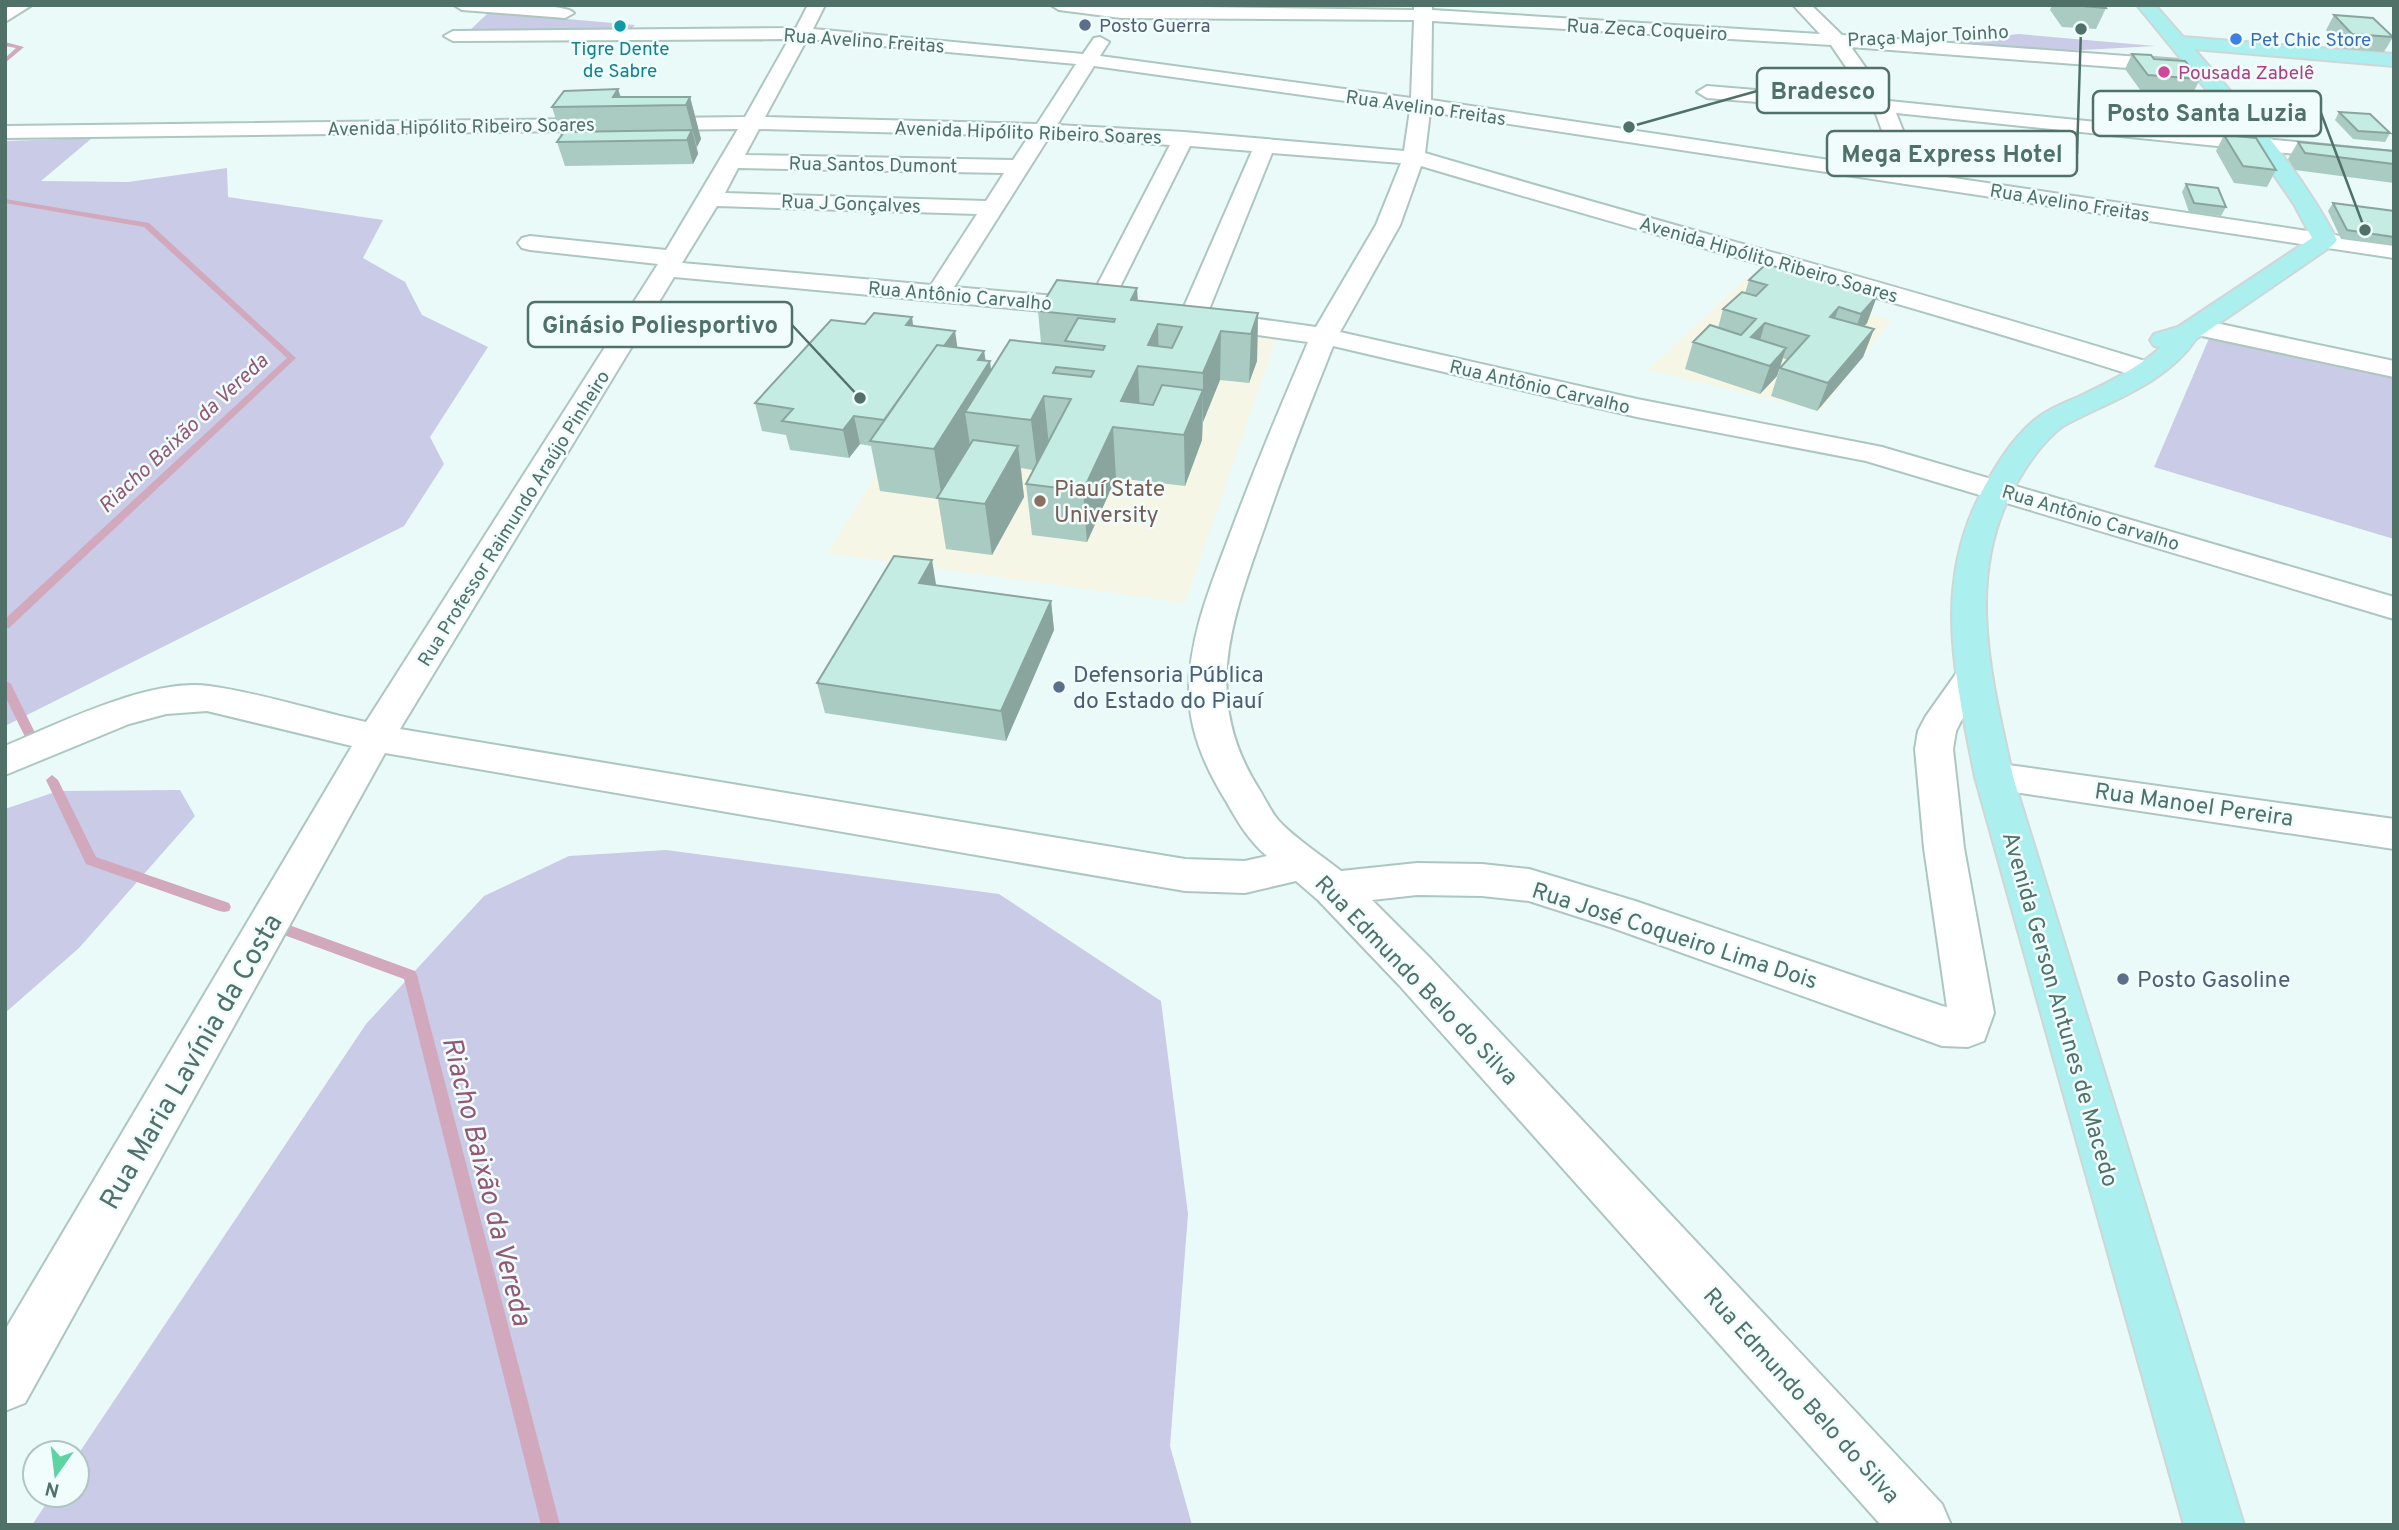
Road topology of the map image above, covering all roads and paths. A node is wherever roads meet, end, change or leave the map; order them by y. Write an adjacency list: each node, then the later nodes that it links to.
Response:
1 (24, 5): 11 (street)
2 (462, 5): 7 (street)
3 (817, 5): 14 (street, Rua Professor Raimundo Araújo Pinheiro)
4 (1059, 5): 8 (street, Rua Zeca Coqueiro)
5 (1801, 5): 16 (street)
6 (2145, 5): 18 (main road)
7 (486, 6): 10 (street); 13 (street, Rua Avelino Freitas)
8 (1123, 9): 9 (street, Rua Zeca Coqueiro); 20 (street)
9 (1424, 10): 16 (street, Rua Zeca Coqueiro); 25 (street, Rua Edmundo Belo do Silva)
10 (577, 14)
11 (5, 17)
12 (603, 17): 13 (street)
13 (653, 23): 14 (street, Rua Avelino Freitas)
14 (801, 33): 20 (street, Rua Avelino Freitas); 27 (street, Rua Professor Raimundo Araújo Pinheiro)
15 (1977, 33): 16 (street, Praça Major Toinho)
16 (1837, 40): 19 (street, Praça Major Toinho); 26 (street)
17 (2153, 40): 18 (street)
18 (2181, 45): 19 (street, Praça Major Toinho); 21 (main road); 22 (main road)
19 (2042, 54): 22 (street, Praça Major Toinho)
20 (1088, 60): 24 (street); 25 (street, Rua Avelino Freitas)
21 (2394, 60)
22 (2200, 67): 32 (main road)
23 (1707, 92): 26 (street)
24 (1060, 105): 28 (street); 31 (street, Avenida Hipólito Ribeiro Soares)
25 (1421, 105): 34 (street, Rua Edmundo Belo do Silva); 37 (street, Rua Avelino Freitas)
26 (1883, 106): 32 (street); 37 (street)
27 (753, 122): 28 (street, Avenida Hipólito Ribeiro Soares); 29 (street, Avenida Hipólito Ribeiro Soares); 35 (street, Rua Professor Raimundo Araújo Pinheiro)
28 (1043, 131): 30 (street, Avenida Hipólito Ribeiro Soares); 36 (street)
29 (5, 132)
30 (1184, 138): 31 (street, Avenida Hipólito Ribeiro Soares); 46 (street)
31 (1258, 144): 34 (street, Avenida Hipólito Ribeiro Soares); 49 (street)
32 (2263, 144): 33 (street); 40 (main road)
33 (2394, 158)
34 (1405, 160): 43 (street, Avenida Hipólito Ribeiro Soares); 51 (street, Rua Edmundo Belo do Silva)
35 (729, 161): 36 (street, Rua Santos Dumont); 38 (street, Rua Professor Raimundo Araújo Pinheiro)
36 (1018, 167): 39 (street)
37 (1910, 177): 40 (street, Rua Avelino Freitas)
38 (710, 199): 39 (street, Rua J Gonçalves); 44 (street, Rua Professor Raimundo Araújo Pinheiro)
39 (992, 208): 45 (street)
40 (2325, 240): 42 (street, Rua Avelino Freitas); 50 (main road)
41 (530, 243): 44 (street, Rua Antônio Carvalho)
42 (2394, 251)
43 (1714, 252): 53 (street, Avenida Hipólito Ribeiro Soares); 54 (street, Avenida Hipólito Ribeiro Soares)
44 (670, 263): 45 (street, Rua Antônio Carvalho); 59 (street, Rua Professor Raimundo Araújo Pinheiro)
45 (938, 293): 46 (street, Rua Antônio Carvalho)
46 (1098, 308): 47 (street, Rua Antônio Carvalho)
47 (1125, 311)
48 (1165, 315): 49 (street, Rua Antônio Carvalho)
49 (1192, 317): 51 (street, Rua Antônio Carvalho)
50 (2192, 330): 52 (street); 53 (main road)
51 (1324, 336): 56 (street, Rua Antônio Carvalho); 63 (street, Rua Edmundo Belo do Silva)
52 (2394, 369)
53 (2129, 371): 54 (main road); 55 (main road)
54 (2090, 374): 55 (main road)
55 (2057, 417): 56 (main road, Avenida Gerson Antunes de Macedo)
56 (1996, 488): 57 (street, Rua Antônio Carvalho); 58 (main road, Avenida Gerson Antunes de Macedo)
57 (2394, 608)
58 (1973, 677): 61 (main road, Avenida Gerson Antunes de Macedo); 63 (street, Rua José Coqueiro Lima Dois)
59 (375, 738): 60 (street, Rua José Coqueiro Lima Dois); 63 (street, Rua José Coqueiro Lima Dois); 64 (street, Rua Maria Lavínia da Costa)
60 (5, 761)
61 (1994, 777): 62 (street, Rua Manoel Pereira); 66 (main road, Avenida Gerson Antunes de Macedo)
62 (2394, 834)
63 (1318, 876): 65 (street, Rua Edmundo Belo do Silva)
64 (5, 1383)
65 (1921, 1525)
66 (2214, 1525)

